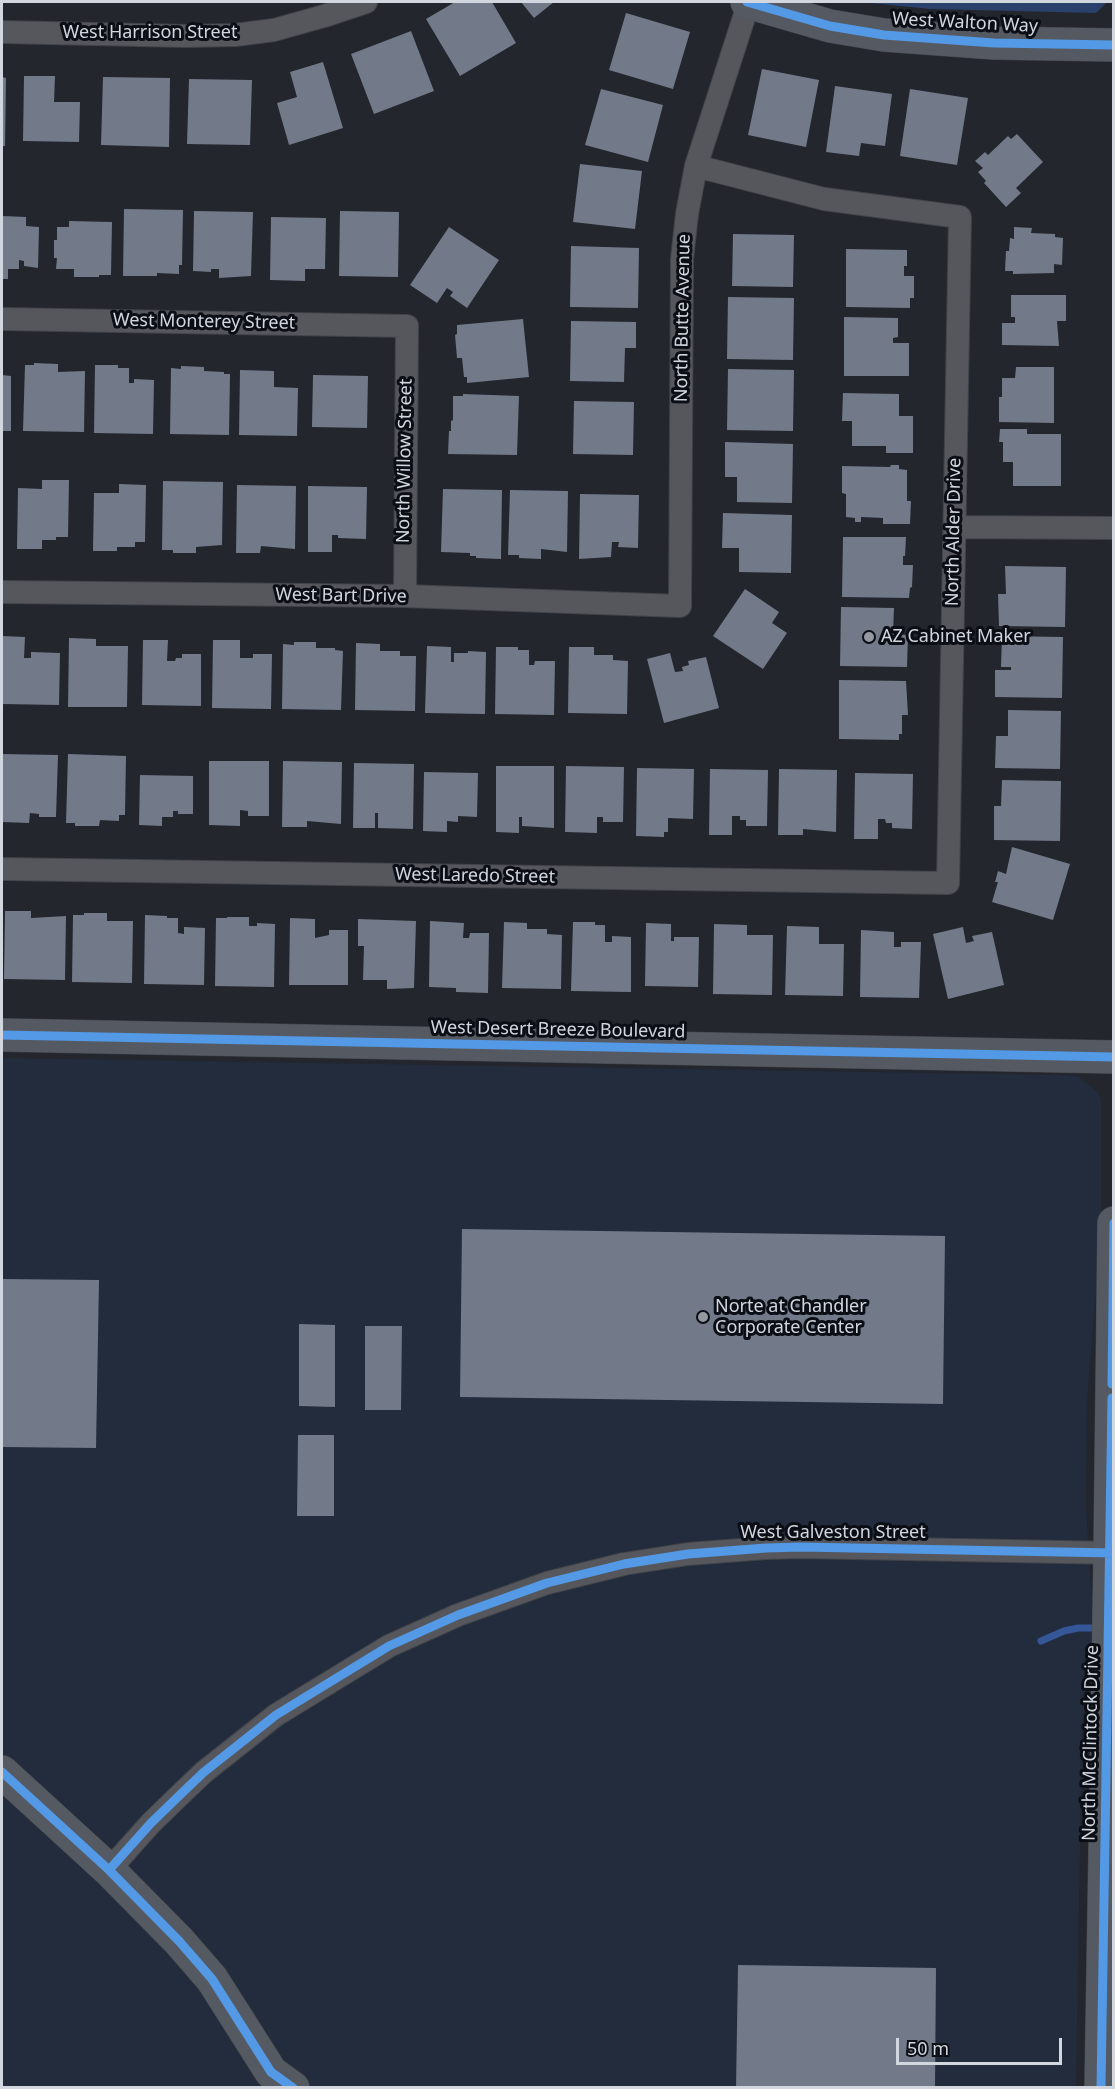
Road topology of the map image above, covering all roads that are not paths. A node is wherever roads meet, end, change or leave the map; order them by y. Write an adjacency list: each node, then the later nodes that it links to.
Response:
1 (366, 2): 3 (street, West Harrison Street)
2 (748, 2): 4 (street, West Walton Way); 5 (street, North Butte Avenue)
3 (2, 32)
4 (1113, 45)
5 (696, 166): 8 (street, North Alder Drive); 12 (street, North Butte Avenue)
6 (2, 319): 7 (street, West Monterey Street)
7 (407, 326): 11 (street, North Willow Street)
8 (954, 527): 9 (street); 14 (street, North Alder Drive)
9 (1113, 528)
10 (2, 592): 11 (street, West Bart Drive)
11 (405, 596): 12 (street, West Bart Drive)
12 (680, 606)
13 (2, 869): 14 (street, West Laredo Street)
14 (948, 883)
15 (2, 1035): 16 (street, West Desert Breeze Boulevard)
16 (1113, 1058)
17 (1113, 1223): 18 (street, North McClintock Drive)
18 (1112, 1553): 20 (street, West Galveston Street); 22 (street, North McClintock Drive)
19 (2, 1772): 20 (street)
20 (109, 1870): 21 (street)
21 (278, 2082)
22 (1101, 2088)

